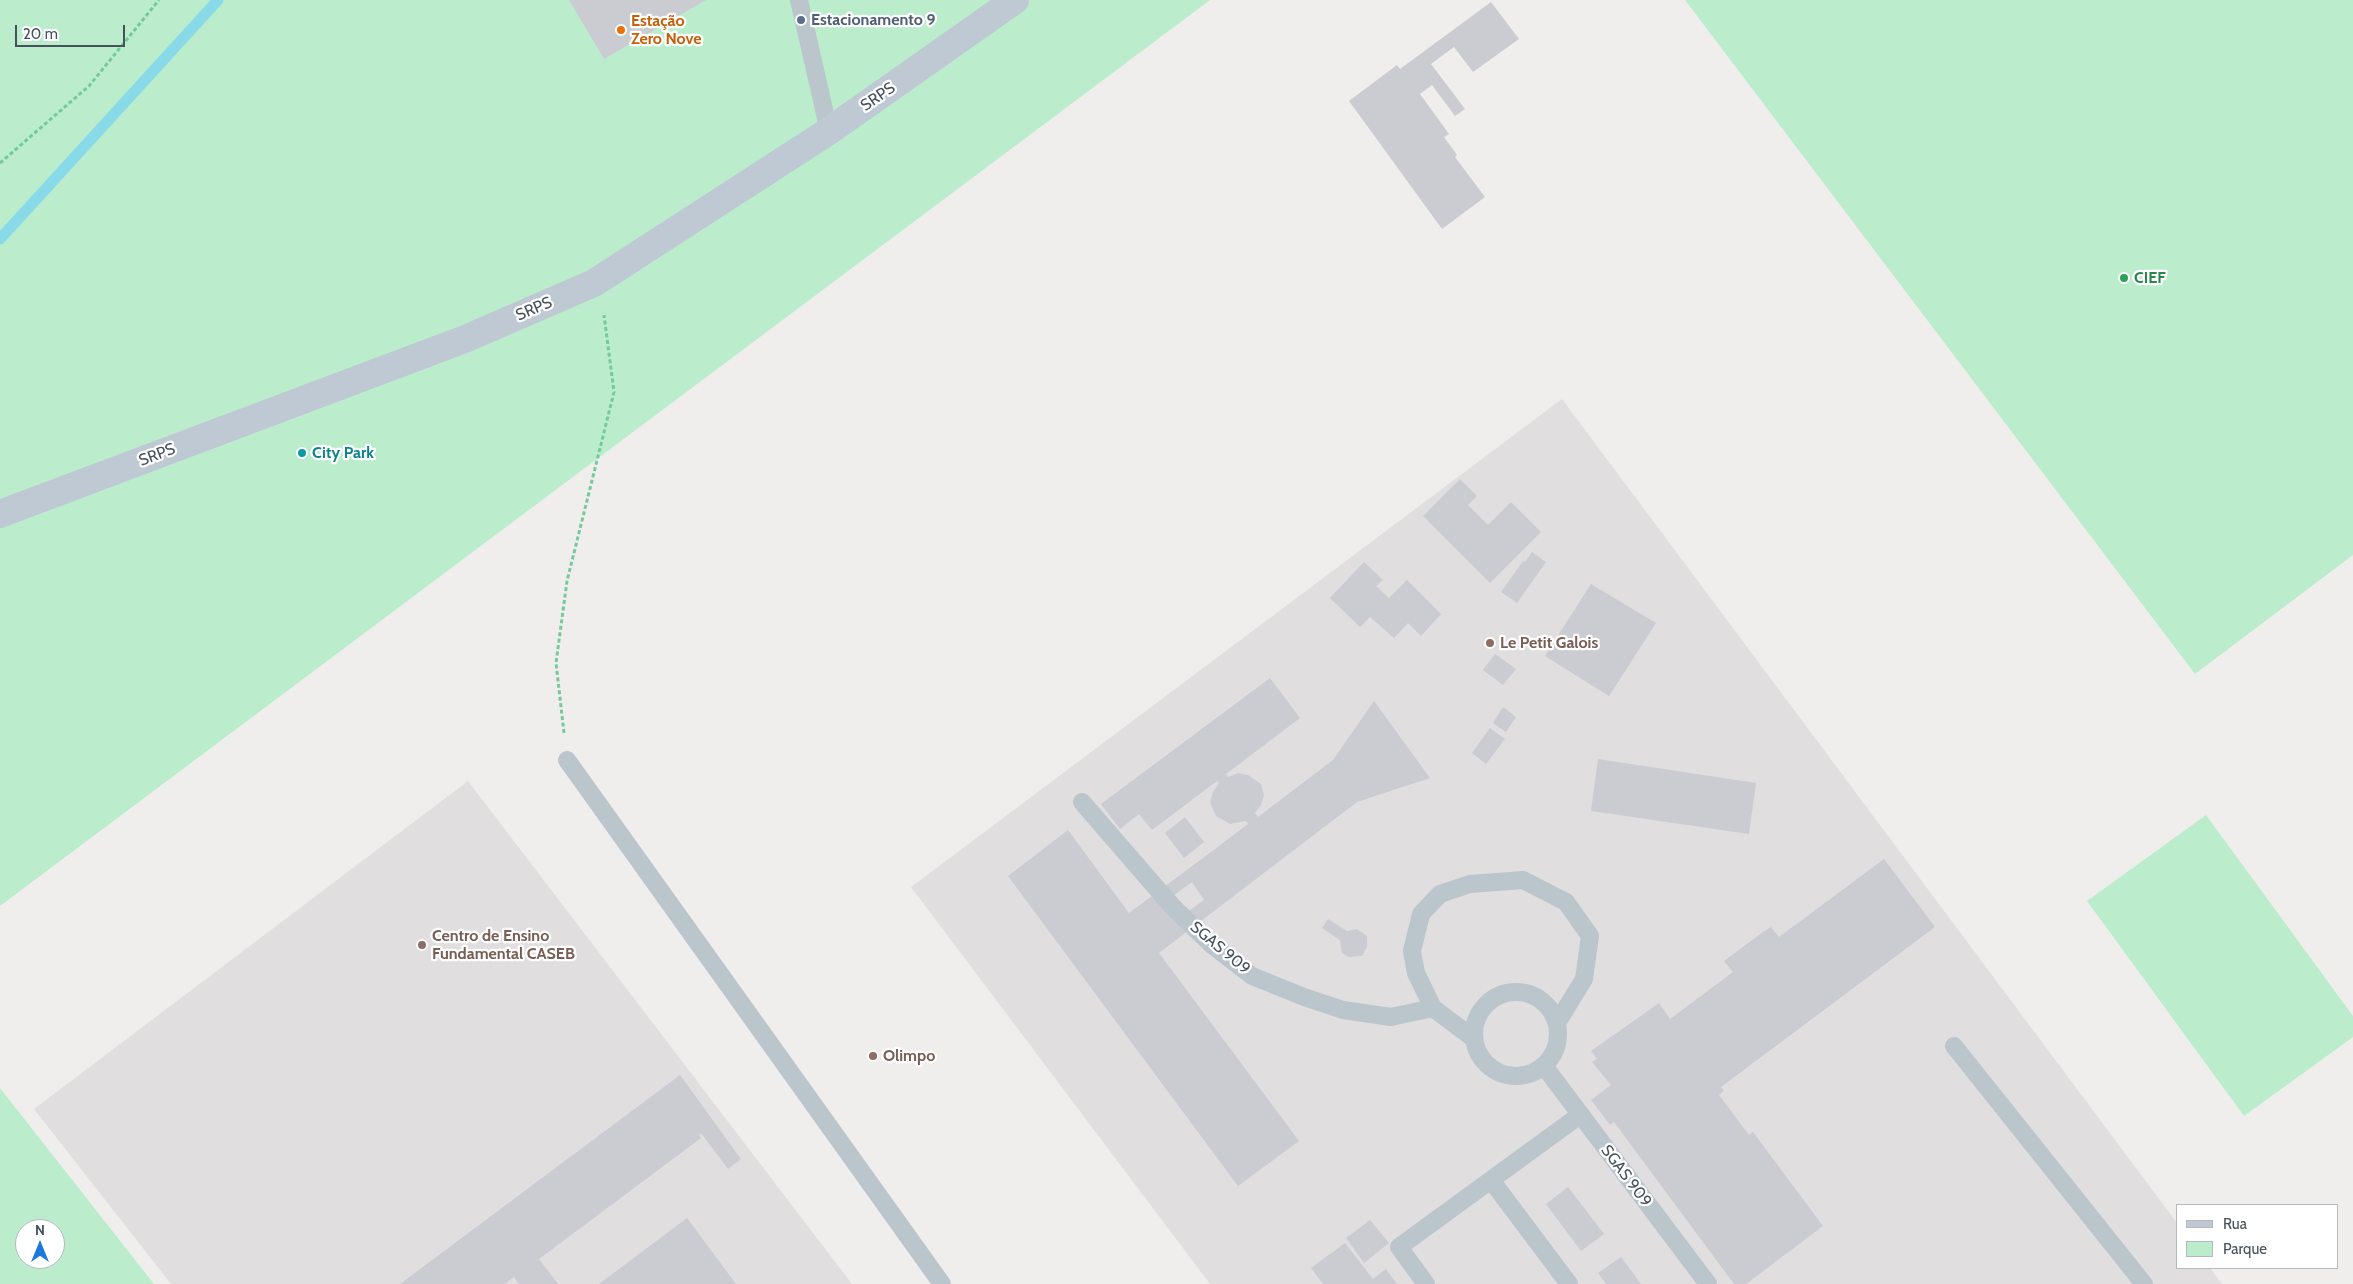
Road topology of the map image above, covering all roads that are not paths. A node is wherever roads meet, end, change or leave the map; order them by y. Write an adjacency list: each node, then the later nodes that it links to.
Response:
1 (799, 0): 3 (lane)
2 (1015, 0): 3 (main road, SRPS)
3 (829, 131): 4 (main road, SRPS)
4 (0, 514)
5 (567, 760): 14 (lane)
6 (1082, 802): 7 (lane, SGAS 909)
7 (1433, 1008): 8 (lane); 9 (lane)
8 (1557, 1023): 9 (lane); 11 (lane)
9 (1473, 1038): 11 (lane)
10 (1954, 1046): 18 (lane)
11 (1544, 1066): 12 (lane, SGAS 909)
12 (1580, 1115): 13 (lane); 17 (lane, SGAS 909)
13 (1491, 1180): 15 (lane); 16 (lane)
14 (942, 1284)
15 (1426, 1284)
16 (1569, 1284)
17 (1708, 1284)
18 (2144, 1284)

